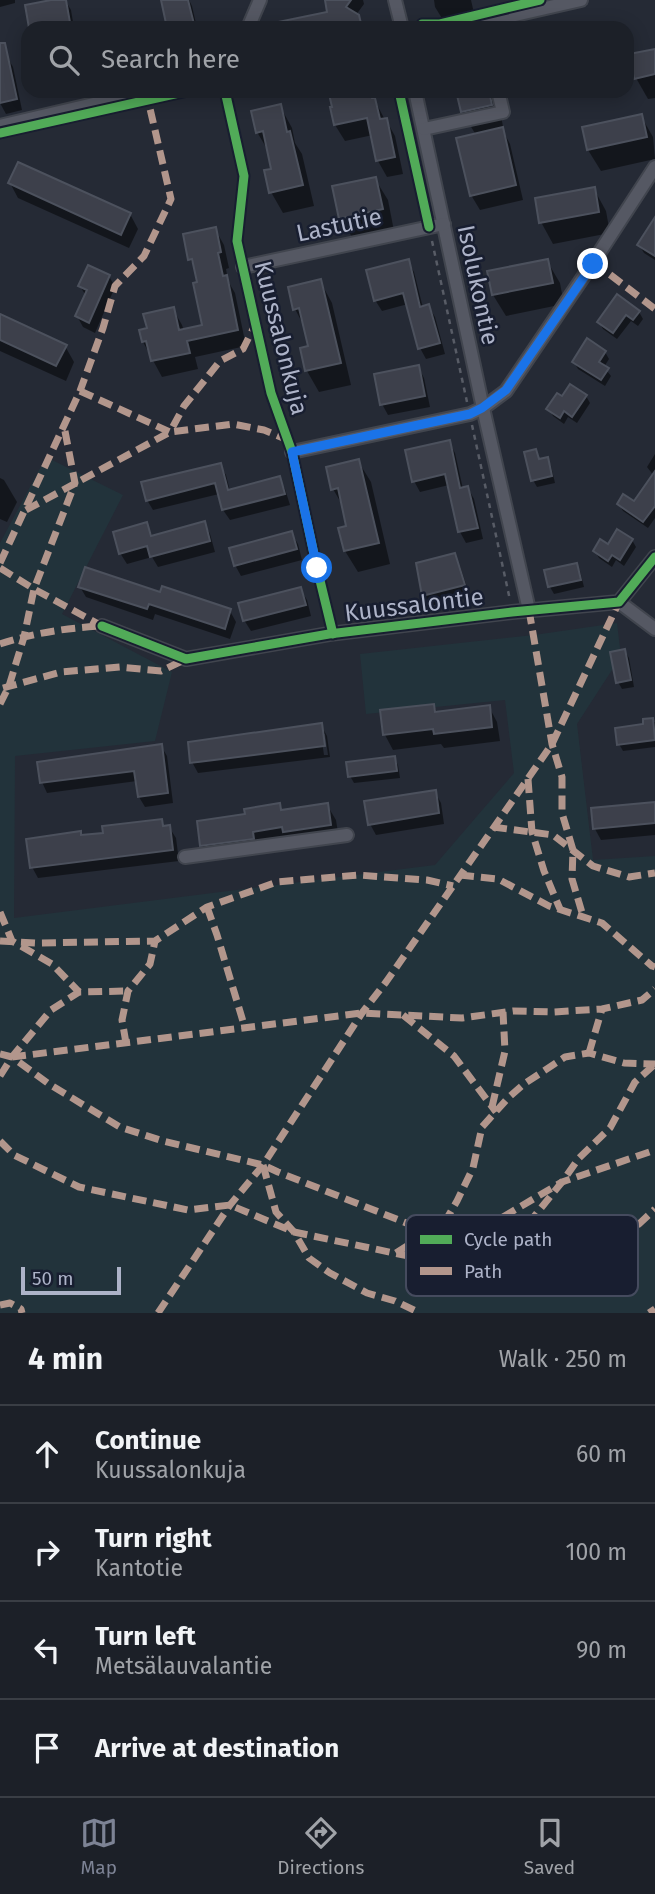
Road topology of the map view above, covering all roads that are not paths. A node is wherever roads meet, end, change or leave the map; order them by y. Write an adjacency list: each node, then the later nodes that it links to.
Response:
1 (260, 0): 4 (street)
2 (396, 0): 5 (street)
3 (581, 0): 6 (street)
4 (251, 21)
5 (400, 21)
6 (499, 21)
7 (118, 98): 10 (street)
8 (417, 98): 11 (street, Isolukontie)
9 (500, 98): 11 (street)
10 (0, 125)
11 (424, 129): 13 (street, Isolukontie)
12 (655, 167): 15 (street)
13 (444, 224): 14 (street, Lastutie); 15 (street, Isolukontie)
14 (243, 267)
15 (482, 408): 16 (street); 19 (street, Isolukontie)
16 (292, 452)
17 (655, 557): 18 (street)
18 (619, 602): 19 (street, Kuussalontie); 21 (street)
19 (529, 610): 20 (street, Kuussalontie)
20 (102, 626)
21 (655, 629)
22 (347, 835): 23 (street)
23 (185, 857)

